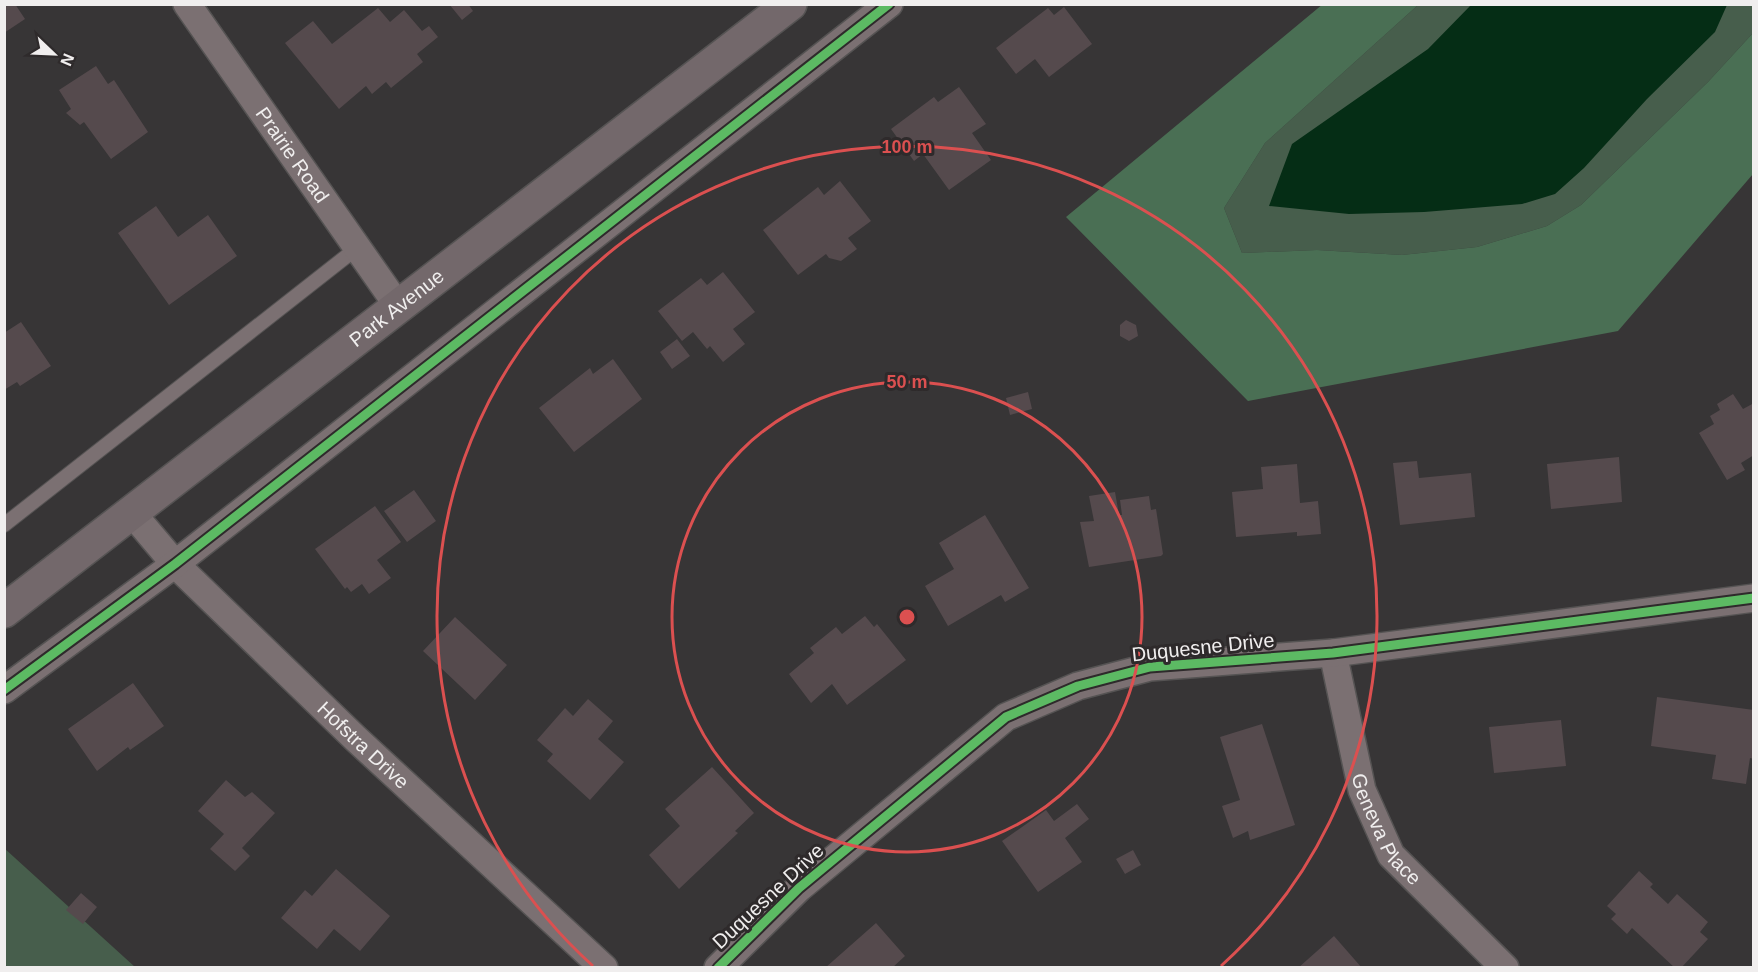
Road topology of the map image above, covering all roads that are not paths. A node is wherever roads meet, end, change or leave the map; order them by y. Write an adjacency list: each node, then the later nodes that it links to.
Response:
1 (187, 4): 4 (street, Prairie Road)
2 (790, 4): 5 (main road, Park Avenue)
3 (889, 4): 8 (street)
4 (357, 248): 5 (street, Prairie Road); 7 (lane)
5 (398, 306): 6 (main road, Park Avenue)
6 (132, 513): 8 (street, Hofstra Drive); 10 (main road, Park Avenue)
7 (4, 525)
8 (175, 564): 12 (street); 13 (street, Hofstra Drive)
9 (1754, 598): 11 (street, Duquesne Drive)
10 (4, 611)
11 (1333, 653): 14 (street, Duquesne Drive); 15 (street, Geneva Place)
12 (4, 690)
13 (604, 968)
14 (718, 968)
15 (1505, 968)

